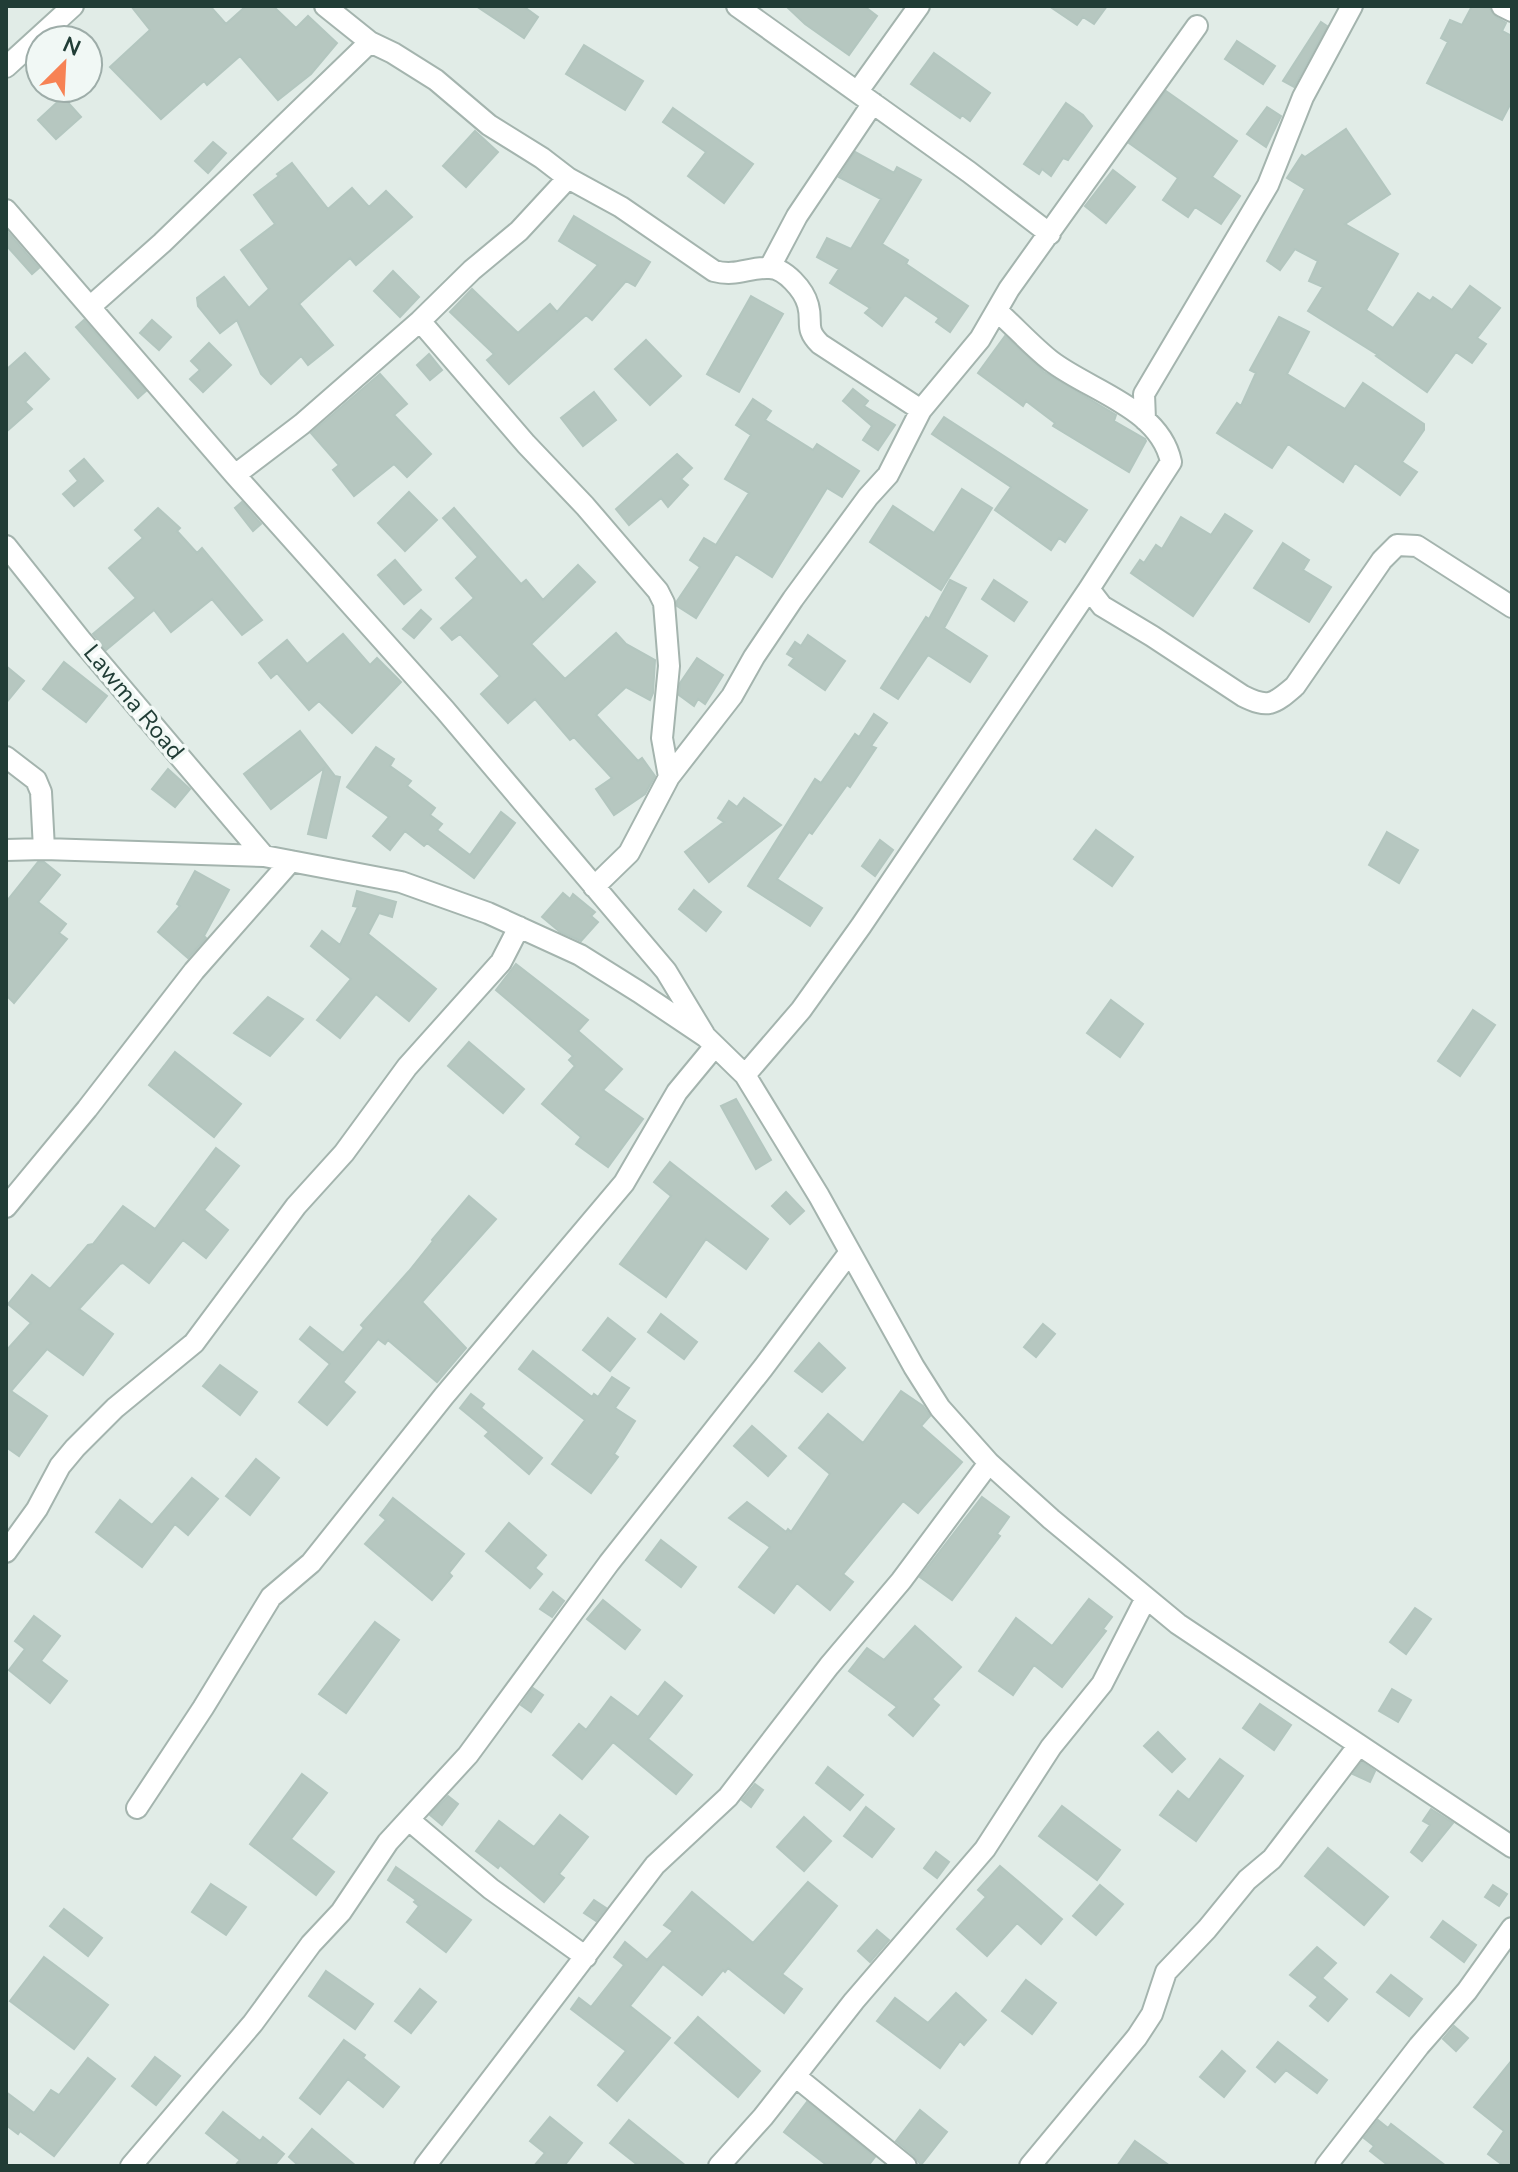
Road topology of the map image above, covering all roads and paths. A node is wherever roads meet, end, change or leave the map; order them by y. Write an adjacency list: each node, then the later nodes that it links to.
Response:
1 (73, 6): 10 (street)
2 (325, 6): 9 (street)
3 (737, 6): 11 (street)
4 (919, 6): 11 (street)
5 (1352, 6): 19 (street)
6 (1502, 6): 7 (street)
7 (1512, 11)
8 (1197, 26): 14 (street)
9 (370, 42): 12 (street); 16 (street)
10 (6, 67)
11 (865, 97): 14 (street); 15 (street)
12 (568, 178): 15 (street); 18 (street)
13 (6, 210): 16 (street)
14 (1050, 234): 17 (street)
15 (770, 267): 21 (street)
16 (91, 306): 23 (street)
17 (997, 311): 20 (street); 21 (street)
18 (420, 321): 23 (street); 28 (street)
19 (1144, 394): 20 (street); 22 (street)
20 (1117, 400): 22 (street)
21 (921, 410): 28 (street)
22 (1145, 420): 25 (street)
23 (235, 475): 33 (street)
24 (6, 546): 31 (street, Lawma Road)
25 (1089, 589): 26 (street); 38 (street)
26 (1512, 607)
27 (6, 757): 29 (street)
28 (669, 777): 33 (street)
29 (44, 849): 30 (street); 31 (street)
30 (6, 850)
31 (264, 856): 32 (street)
32 (291, 861): 34 (street); 39 (street)
33 (594, 887): 35 (street)
34 (519, 927): 36 (street); 42 (street)
35 (666, 971): 36 (street); 37 (street)
36 (639, 992): 37 (street)
37 (710, 1042): 38 (street); 45 (street)
38 (745, 1075): 40 (street)
39 (6, 1207)
40 (850, 1252): 41 (street); 46 (street)
41 (989, 1463): 43 (street); 49 (street)
42 (6, 1552)
43 (1146, 1598): 44 (street); 50 (street)
44 (1359, 1745): 47 (street); 55 (street)
45 (137, 1808)
46 (409, 1820): 49 (street); 51 (street)
47 (1512, 1847)
48 (1512, 1928): 56 (street)
49 (586, 1957): 52 (street)
50 (795, 2076): 53 (street); 54 (street)
51 (131, 2166)
52 (425, 2166)
53 (719, 2166)
54 (906, 2166)
55 (1030, 2166)
56 (1326, 2166)

